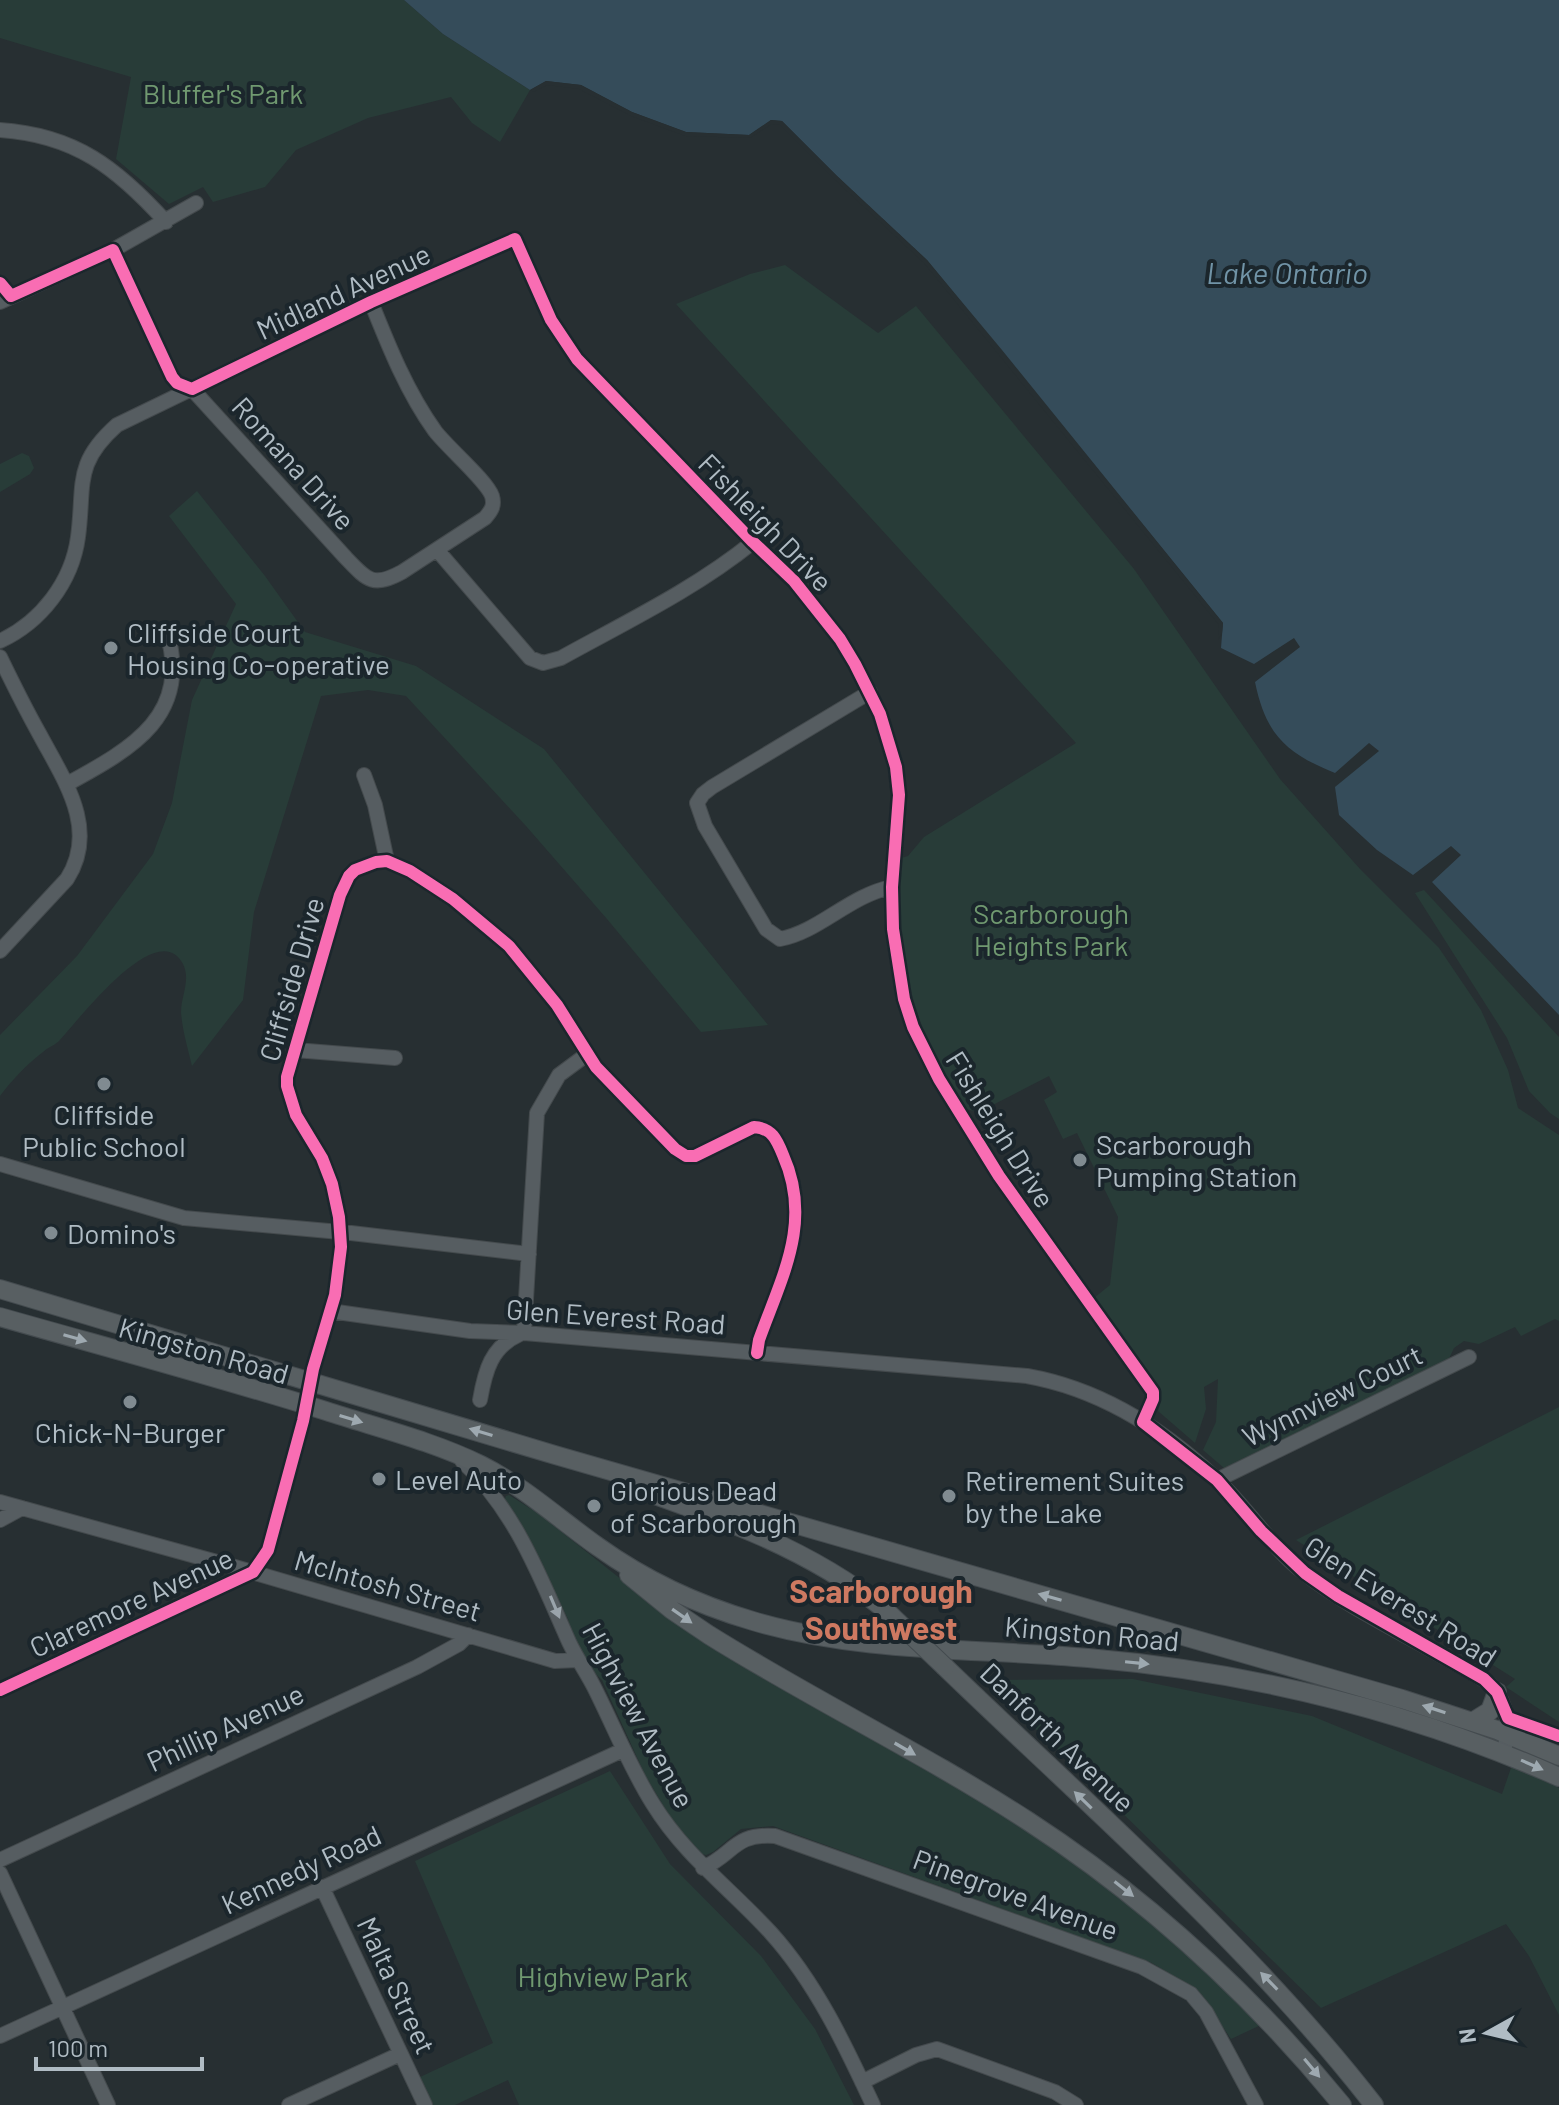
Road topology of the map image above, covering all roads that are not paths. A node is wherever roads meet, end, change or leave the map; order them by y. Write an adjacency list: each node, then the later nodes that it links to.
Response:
1 (0, 130): 3 (street)
2 (196, 203): 3 (street)
3 (166, 222): 5 (street)
4 (515, 239): 8 (street, Midland Avenue); 10 (street, Fishleigh Drive)
5 (113, 250): 7 (street); 9 (street, Romana Drive)
6 (0, 283): 7 (street)
7 (5, 299)
8 (371, 302): 9 (street, Midland Avenue); 11 (street)
9 (192, 389): 11 (street, Romana Drive); 13 (street, Midland Avenue)
10 (753, 542): 11 (street); 15 (street, Fishleigh Drive)
11 (438, 551)
12 (166, 629): 17 (street)
13 (0, 641)
14 (0, 657): 17 (street)
15 (870, 692): 19 (street, Fishleigh Drive); 19 (street)
16 (364, 775): 18 (street)
17 (67, 784): 20 (street)
18 (387, 861): 21 (street, Cliffside Drive); 22 (street)
19 (892, 887): 36 (street, Fishleigh Drive)
20 (0, 951)
21 (295, 1050): 23 (street); 25 (street, Cliffside Drive)
22 (586, 1055): 26 (street); 31 (street)
23 (395, 1058)
24 (0, 1164): 25 (street)
25 (340, 1232): 26 (street); 28 (street, Cliffside Drive)
26 (529, 1254): 30 (street)
27 (0, 1289): 33 (main road, Kingston Road)
28 (330, 1311): 30 (street, Glen Everest Road); 33 (street, Cliffside Drive)
29 (0, 1317): 35 (main road, Kingston Road, one-way to 35)
30 (524, 1333): 31 (street, Glen Everest Road); 34 (street)
31 (757, 1353): 36 (street, Glen Everest Road)
32 (1469, 1357): 39 (street, Wynnview Court)
33 (310, 1381): 35 (street, Cliffside Drive); 38 (main road, Kingston Road, one-way to 33)
34 (480, 1400)
35 (306, 1404): 37 (main road, Kingston Road, one-way to 37); 44 (street, Claremore Avenue)
36 (1143, 1422): 39 (street, Glen Everest Road)
37 (457, 1455): 43 (main road, Kingston Road); 46 (street, Highview Avenue, one-way to 46)
38 (555, 1455): 49 (main road, Kingston Road, one-way to 38); 69 (main road, Danforth Avenue, one-way to 38, bridge)
39 (1217, 1480): 48 (street, Glen Everest Road)
40 (0, 1502): 41 (street, McIntosh Street)
41 (22, 1508): 42 (street); 44 (street, McIntosh Street)
42 (0, 1520)
43 (600, 1549): 50 (main road, Kingston Road, one-way to 50); 68 (main road, one-way to 68)
44 (253, 1572): 45 (street, McIntosh Street); 47 (street, Claremore Avenue)
45 (468, 1635): 46 (street, McIntosh Street); 54 (street, Phillip Avenue)
46 (578, 1660): 51 (street, Highview Avenue)
47 (0, 1690)
48 (1497, 1692): 49 (main road); 50 (street, Glen Everest Road)
49 (1474, 1721): 50 (main road, Kingston Road)
50 (1506, 1744): 52 (main road, Kingston Road); 53 (main road, Kingston Road, one-way to 53)
51 (623, 1750): 55 (street, Highview Avenue); 57 (street, Kennedy Road)
52 (1559, 1756)
53 (1559, 1777)
54 (0, 1860)
55 (703, 1868): 61 (street, Highview Avenue); 67 (street, Pinegrove Avenue)
56 (0, 1873): 58 (street)
57 (322, 1887): 58 (street, Kennedy Road); 60 (street, Malta Street)
58 (62, 2007): 59 (street, Kennedy Road); 62 (street)
59 (0, 2036)
60 (400, 2054): 63 (street); 64 (street, Malta Street)
61 (862, 2082): 65 (street, Highview Avenue); 66 (street)
62 (108, 2105)
63 (289, 2105)
64 (425, 2105)
65 (873, 2105)
66 (1076, 2105)
67 (1256, 2105)
68 (1342, 2105)
69 (1374, 2105)

